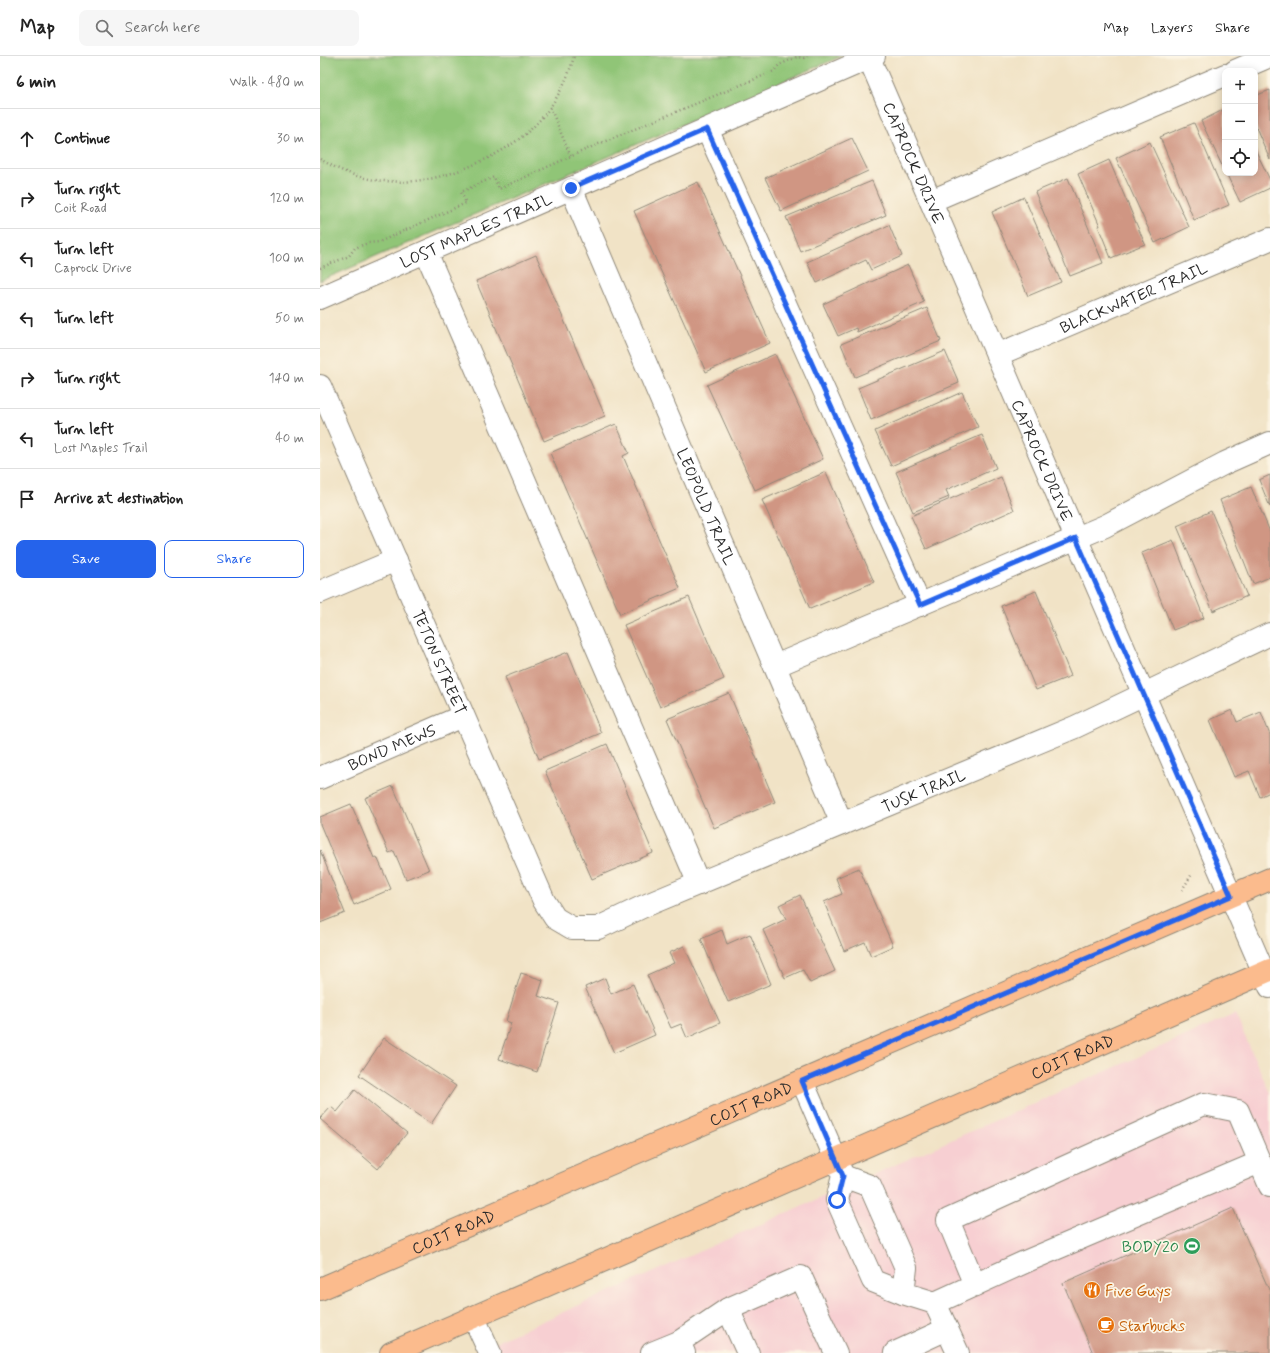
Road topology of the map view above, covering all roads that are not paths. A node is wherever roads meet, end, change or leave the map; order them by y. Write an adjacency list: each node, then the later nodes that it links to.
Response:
1 (1270, 56): 3 (street)
2 (871, 57): 5 (street, LOST MAPLES TRAIL); 7 (street, CAPROCK DRIVE)
3 (1242, 68)
4 (1222, 76): 7 (street)
5 (707, 129): 6 (street, LOST MAPLES TRAIL); 17 (street)
6 (571, 188): 9 (street, LOST MAPLES TRAIL); 19 (street, LEOPOLD TRAIL)
7 (931, 201): 11 (street, CAPROCK DRIVE)
8 (1270, 239): 11 (street, BLACKWATER TRAIL)
9 (426, 252): 10 (street, LOST MAPLES TRAIL); 25 (street)
10 (320, 298)
11 (997, 355): 14 (street, CAPROCK DRIVE)
12 (320, 386): 15 (street, TETON STREET)
13 (1270, 443): 14 (street)
14 (1076, 538): 17 (street); 20 (street, CAPROCK DRIVE)
15 (396, 560): 16 (street); 21 (street, TETON STREET)
16 (320, 592)
17 (920, 605): 19 (street)
18 (1270, 634): 20 (street, TUSK TRAIL)
19 (775, 666): 23 (street, LEOPOLD TRAIL)
20 (1144, 694): 23 (street, TUSK TRAIL); 26 (street, CAPROCK DRIVE)
21 (464, 716): 22 (street, BOND MEWS); 27 (street, TETON STREET)
22 (320, 778)
23 (842, 824): 25 (street, TUSK TRAIL)
24 (1270, 879): 26 (main road, COIT ROAD)
25 (699, 884): 27 (street, TUSK TRAIL)
26 (1231, 896): 28 (street, CAPROCK DRIVE); 29 (main road, COIT ROAD)
27 (572, 928)
28 (1268, 977): 31 (main road, COIT ROAD)
29 (802, 1081): 31 (street); 34 (main road, COIT ROAD)
30 (1260, 1162): 32 (street); 33 (street); 33 (street)
31 (840, 1168): 35 (street); 35 (street); 38 (main road, COIT ROAD)
32 (1270, 1186)
33 (975, 1285): 36 (street)
34 (320, 1289)
35 (903, 1293): 36 (street)
36 (935, 1303): 39 (street)
37 (728, 1309): 40 (street); 44 (street); 45 (street)
38 (474, 1318): 41 (main road, COIT ROAD); 42 (street)
39 (947, 1329): 46 (street); 47 (street)
40 (682, 1348): 43 (street)
41 (391, 1353)
42 (490, 1353)
43 (652, 1353)
44 (748, 1353)
45 (836, 1353)
46 (895, 1353)
47 (958, 1353)

